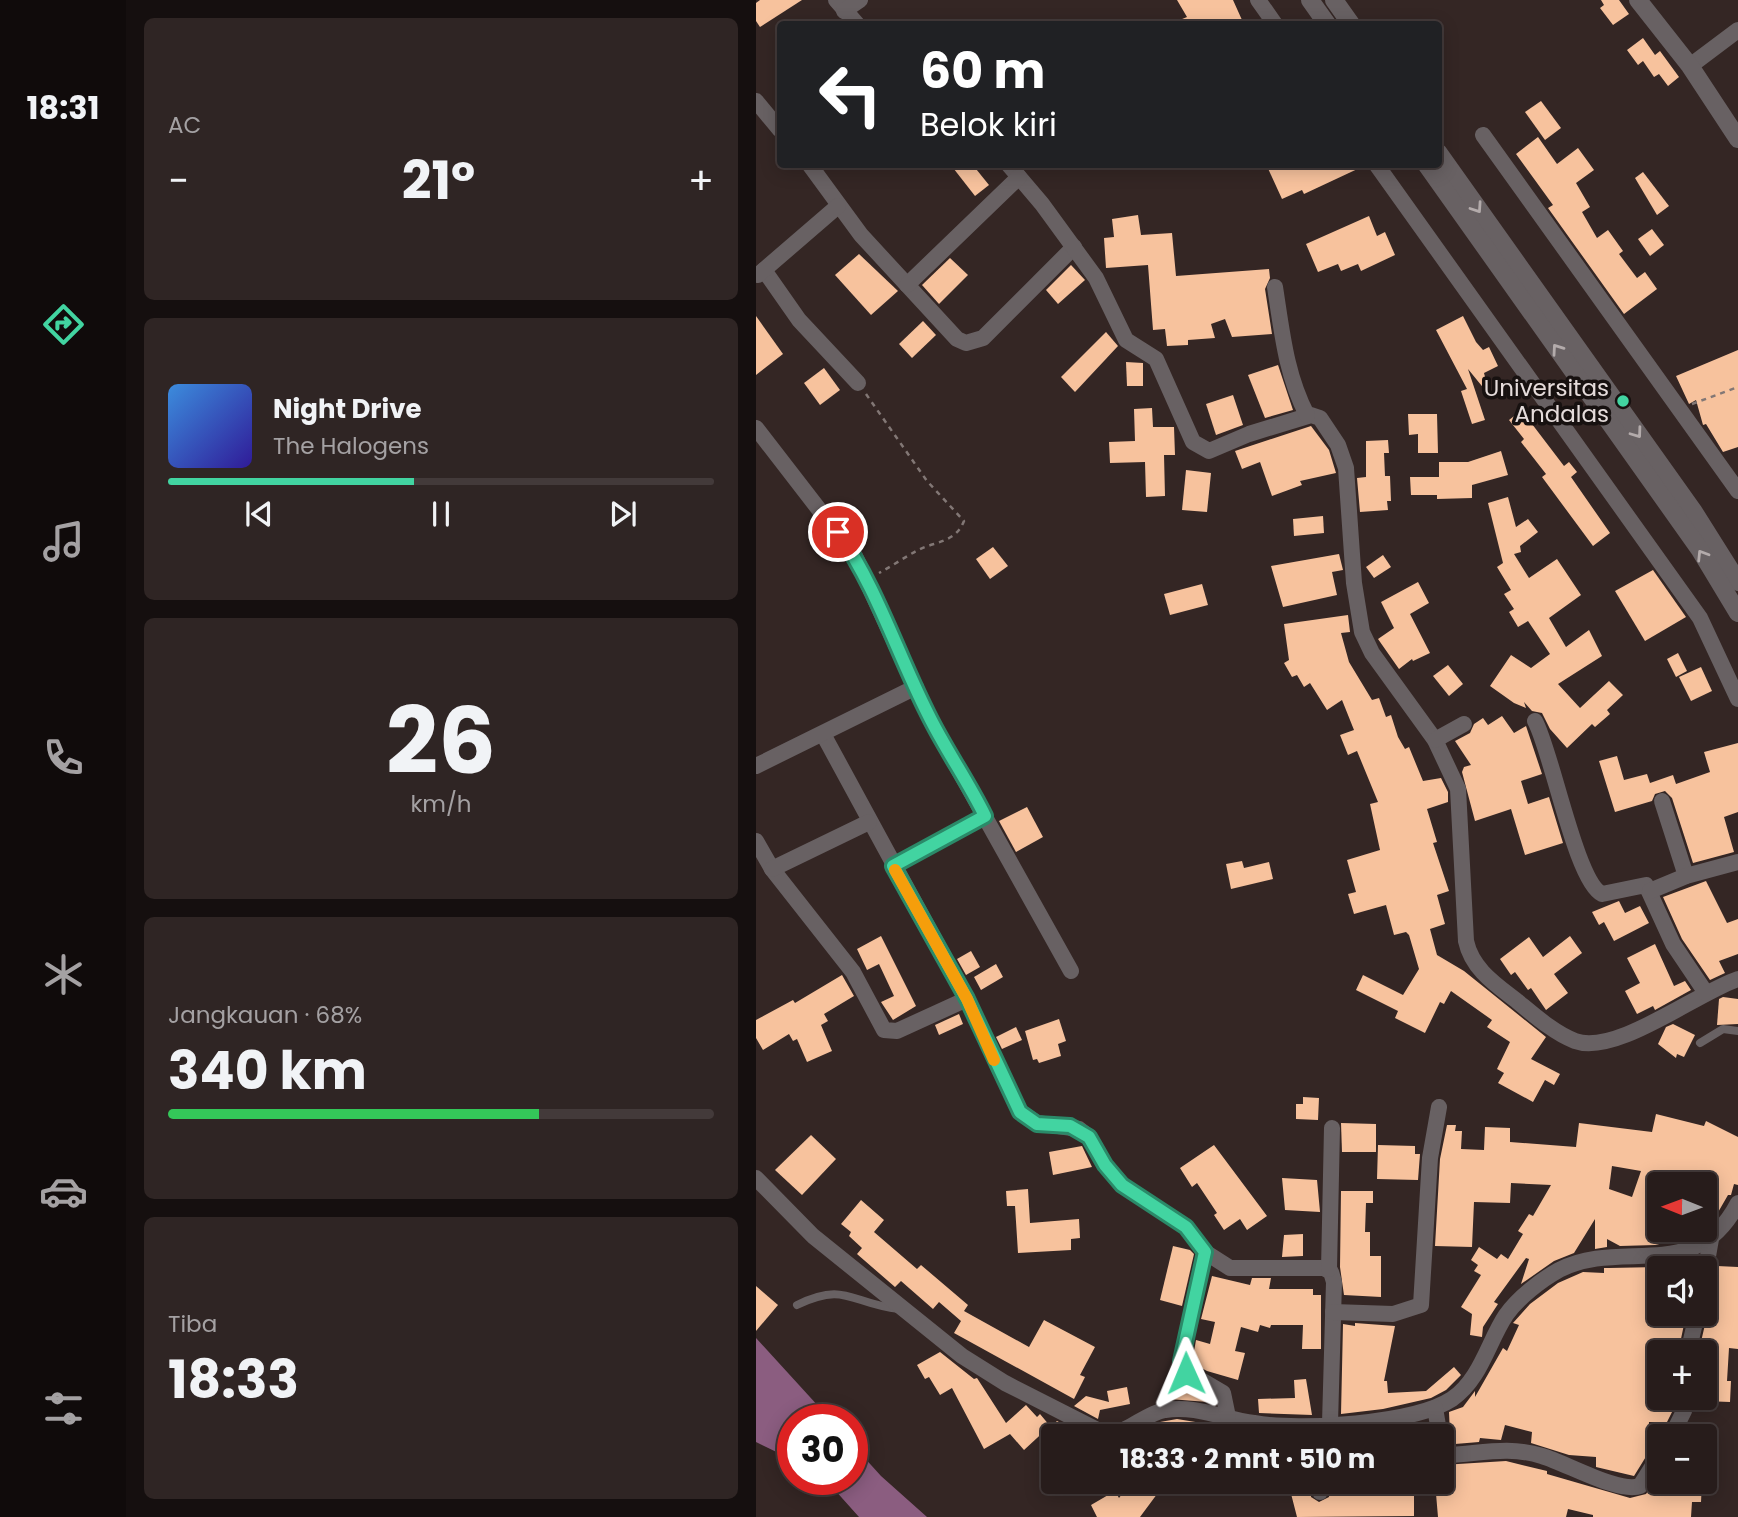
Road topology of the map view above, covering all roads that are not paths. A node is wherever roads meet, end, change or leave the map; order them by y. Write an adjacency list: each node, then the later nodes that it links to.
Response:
1 (860, 0): 6 (street)
2 (1258, 0): 8 (street)
3 (1310, 0): 9 (street)
4 (1334, 0): 10 (street)
5 (1638, 0): 12 (street)
6 (840, 6): 7 (street)
7 (854, 21)
8 (1273, 21)
9 (1325, 21)
10 (1349, 21)
11 (1738, 30): 12 (street)
12 (1690, 66): 16 (street)
13 (756, 101): 14 (street)
14 (777, 126)
15 (1483, 135): 31 (street)
16 (1738, 139)
17 (1442, 158): 32 (street, one-way to 32)
18 (812, 168): 23 (street)
19 (1011, 168): 22 (street)
20 (1379, 168): 35 (street)
21 (1429, 168): 33 (street, one-way to 21)
22 (1019, 177): 24 (street); 26 (street)
23 (838, 206): 25 (street); 26 (street)
24 (1074, 247): 26 (street); 29 (street)
25 (760, 273): 28 (street)
26 (907, 285)
27 (1275, 287): 29 (street)
28 (858, 383)
29 (1307, 415): 39 (street)
30 (756, 428): 34 (street)
31 (1738, 491)
32 (1738, 582)
33 (1738, 613)
34 (916, 687): 38 (street); 42 (street)
35 (1738, 699)
36 (1535, 721): 49 (street)
37 (1464, 724): 39 (street)
38 (823, 734): 40 (street); 43 (street)
39 (1435, 740): 52 (street)
40 (756, 766)
41 (1662, 802): 48 (street)
42 (985, 816): 46 (street); 50 (street)
43 (869, 822): 46 (street); 47 (street)
44 (756, 841): 47 (street)
45 (1738, 862): 48 (street)
46 (893, 866): 53 (street)
47 (772, 869): 53 (street)
48 (1686, 876): 49 (street)
49 (1650, 891): 52 (street)
50 (1071, 971)
51 (1738, 979): 52 (street)
52 (1706, 993)
53 (967, 999): 62 (street)
54 (1738, 1031): 55 (lane)
55 (1700, 1043)
56 (1439, 1107): 66 (street)
57 (1332, 1128): 63 (street)
58 (756, 1178): 65 (street)
59 (1738, 1203): 60 (street)
60 (1717, 1231)
61 (1704, 1242): 67 (street)
62 (1205, 1252): 63 (street); 68 (street)
63 (1329, 1269): 66 (street)
64 (797, 1306): 65 (lane)
65 (909, 1310): 68 (street)
66 (1333, 1312): 70 (street)
67 (1435, 1408): 71 (street); 72 (street)
68 (1228, 1418): 69 (street)
69 (1269, 1424)
70 (1323, 1424)
71 (1354, 1424)
72 (1438, 1424)
73 (1454, 1455): 74 (street)
74 (1647, 1475)

